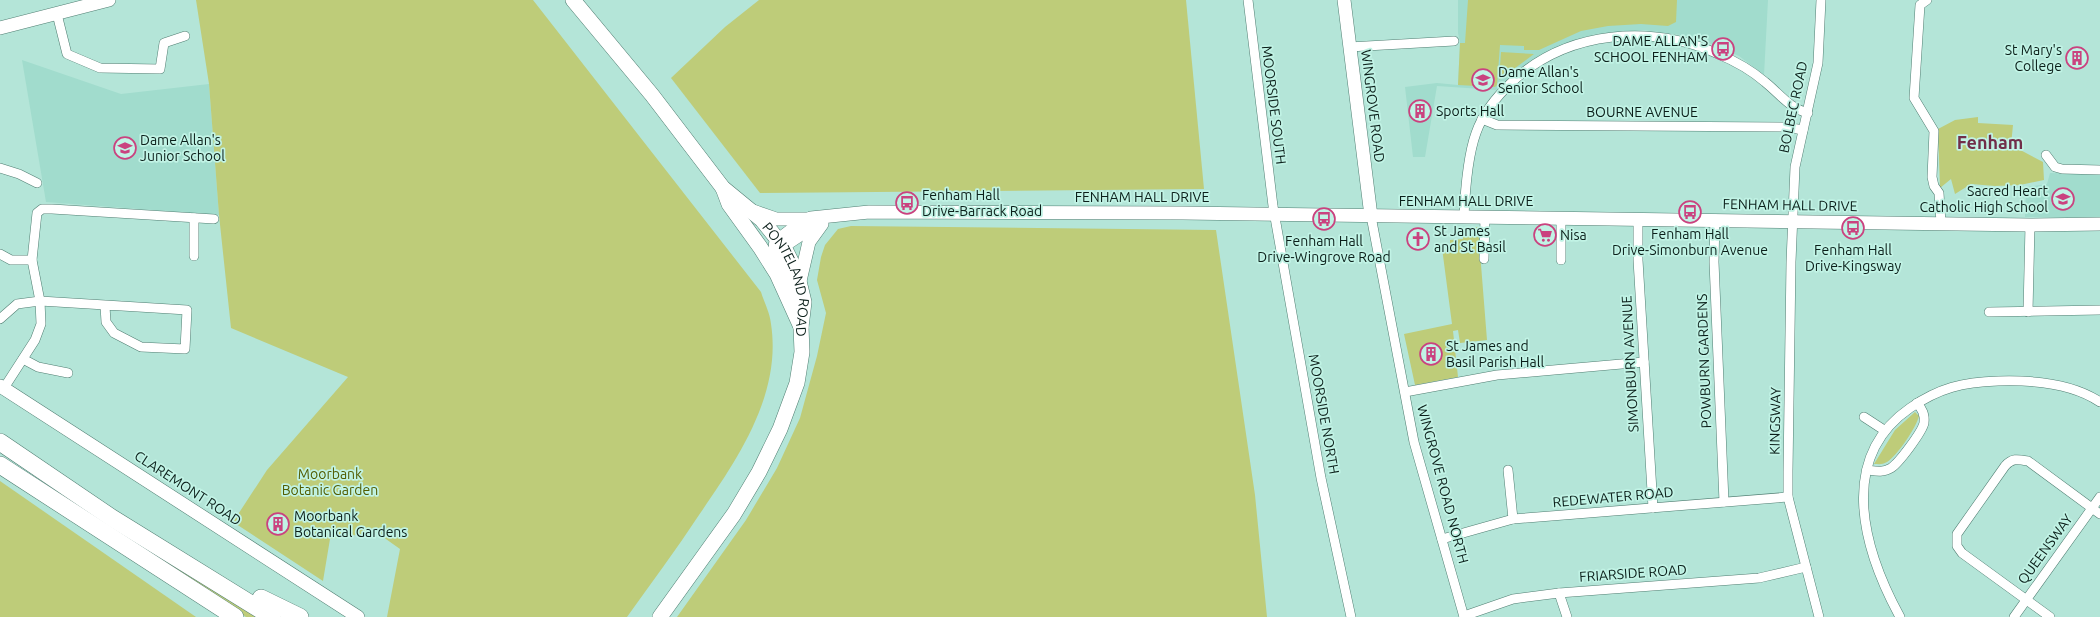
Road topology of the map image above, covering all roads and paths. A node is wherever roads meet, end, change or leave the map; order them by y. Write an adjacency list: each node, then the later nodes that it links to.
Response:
1 (109, 0): 7 (street)
2 (573, 0): 19 (main road, PONTELAND ROAD)
3 (1248, 0): 21 (street, MOORSIDE SOUTH)
4 (1344, 0): 11 (street, WINGROVE ROAD)
5 (1821, 0): 12 (street, BOLBEC ROAD)
6 (1927, 0): 33 (street)
7 (57, 14): 8 (street); 9 (street)
8 (0, 28)
9 (185, 36)
10 (1454, 41): 11 (street)
11 (1349, 47): 22 (street, WINGROVE ROAD)
12 (1808, 113): 13 (street); 14 (street, BOLBEC ROAD)
13 (1482, 119): 14 (street, BOURNE AVENUE); 24 (street)
14 (1803, 130): 32 (street, BOLBEC ROAD)
15 (2046, 155): 17 (street)
16 (0, 168): 18 (street)
17 (2100, 170)
18 (37, 183)
19 (723, 188): 20 (main road, PONTELAND ROAD); 36 (main road, PONTELAND ROAD)
20 (752, 210): 28 (street); 36 (main road, PONTELAND ROAD)
21 (1274, 214): 22 (street, FENHAM HALL DRIVE); 23 (street, FENHAM HALL DRIVE); 83 (street, MOORSIDE NORTH)
22 (1371, 216): 24 (street, FENHAM HALL DRIVE); 54 (street, WINGROVE ROAD NORTH)
23 (830, 217): 28 (street, FENHAM HALL DRIVE); 36 (street, FENHAM HALL DRIVE); 42 (street)
24 (1464, 217): 25 (street, FENHAM HALL DRIVE)
25 (1485, 217): 26 (street, FENHAM HALL DRIVE); 39 (street)
26 (1561, 217): 30 (street, FENHAM HALL DRIVE); 41 (street)
27 (194, 218): 29 (street); 38 (street); 40 (street)
28 (811, 218): 36 (street, FENHAM HALL DRIVE)
29 (214, 219)
30 (1638, 219): 31 (street, FENHAM HALL DRIVE); 51 (street, SIMONBURN AVENUE)
31 (1715, 219): 32 (street, FENHAM HALL DRIVE); 65 (street, POWBURN GARDENS)
32 (1792, 221): 33 (street, FENHAM HALL DRIVE); 63 (street, KINGSWAY)
33 (1941, 223): 35 (street, FENHAM HALL DRIVE)
34 (2100, 224): 35 (street, FENHAM HALL DRIVE)
35 (2030, 225): 47 (street)
36 (774, 246): 42 (main road, PONTELAND ROAD); 49 (main road, PONTELAND ROAD)
37 (0, 254): 40 (street)
38 (194, 256)
39 (1484, 259)
40 (32, 260): 43 (street)
41 (1561, 260)
42 (800, 281): 49 (main road, PONTELAND ROAD)
43 (40, 301): 44 (street); 48 (street); 50 (street)
44 (105, 306): 44 (street)
45 (2100, 310): 47 (street)
46 (1988, 312): 47 (street)
47 (2028, 312)
48 (0, 319)
49 (800, 324): 82 (main road)
50 (23, 359): 52 (street); 53 (street)
51 (1644, 362): 54 (street); 66 (street, SIMONBURN AVENUE)
52 (68, 374)
53 (2, 387): 81 (street, CLAREMONT ROAD)
54 (1405, 392): 72 (street, WINGROVE ROAD NORTH)
55 (1918, 402): 56 (street); 58 (street); 62 (street)
56 (2100, 402)
57 (1864, 417): 58 (street)
58 (1884, 430): 62 (street)
59 (0, 442): 69 (highway)
60 (0, 465): 71 (highway)
61 (1508, 470): 70 (street)
62 (1867, 470): 86 (street)
63 (1788, 497): 65 (street, REDEWATER ROAD); 73 (street, KINGSWAY)
64 (2100, 497): 67 (street, QUEENSWAY)
65 (1724, 502): 66 (street, REDEWATER ROAD)
66 (1653, 508): 70 (street, REDEWATER ROAD)
67 (2092, 508): 68 (street); 75 (street, QUEENSWAY); 75 (street)
68 (2100, 514)
69 (112, 518): 79 (highway); 80 (highway)
70 (1513, 520): 72 (street, REDEWATER ROAD)
71 (110, 535): 77 (highway); 78 (highway)
72 (1442, 539): 76 (street, WINGROVE ROAD NORTH)
73 (1806, 567): 74 (street, FRIARSIDE ROAD); 85 (street, KINGSWAY)
74 (1559, 593): 76 (street, FRIARSIDE ROAD); 84 (street)
75 (2026, 600): 87 (street, QUEENSWAY); 88 (street)
76 (1464, 616)
77 (218, 617)
78 (235, 617)
79 (272, 617)
80 (300, 617)
81 (358, 617)
82 (660, 617)
83 (1351, 617)
84 (1567, 617)
85 (1819, 617)
86 (1900, 617)
87 (2014, 617)
88 (2050, 617)

